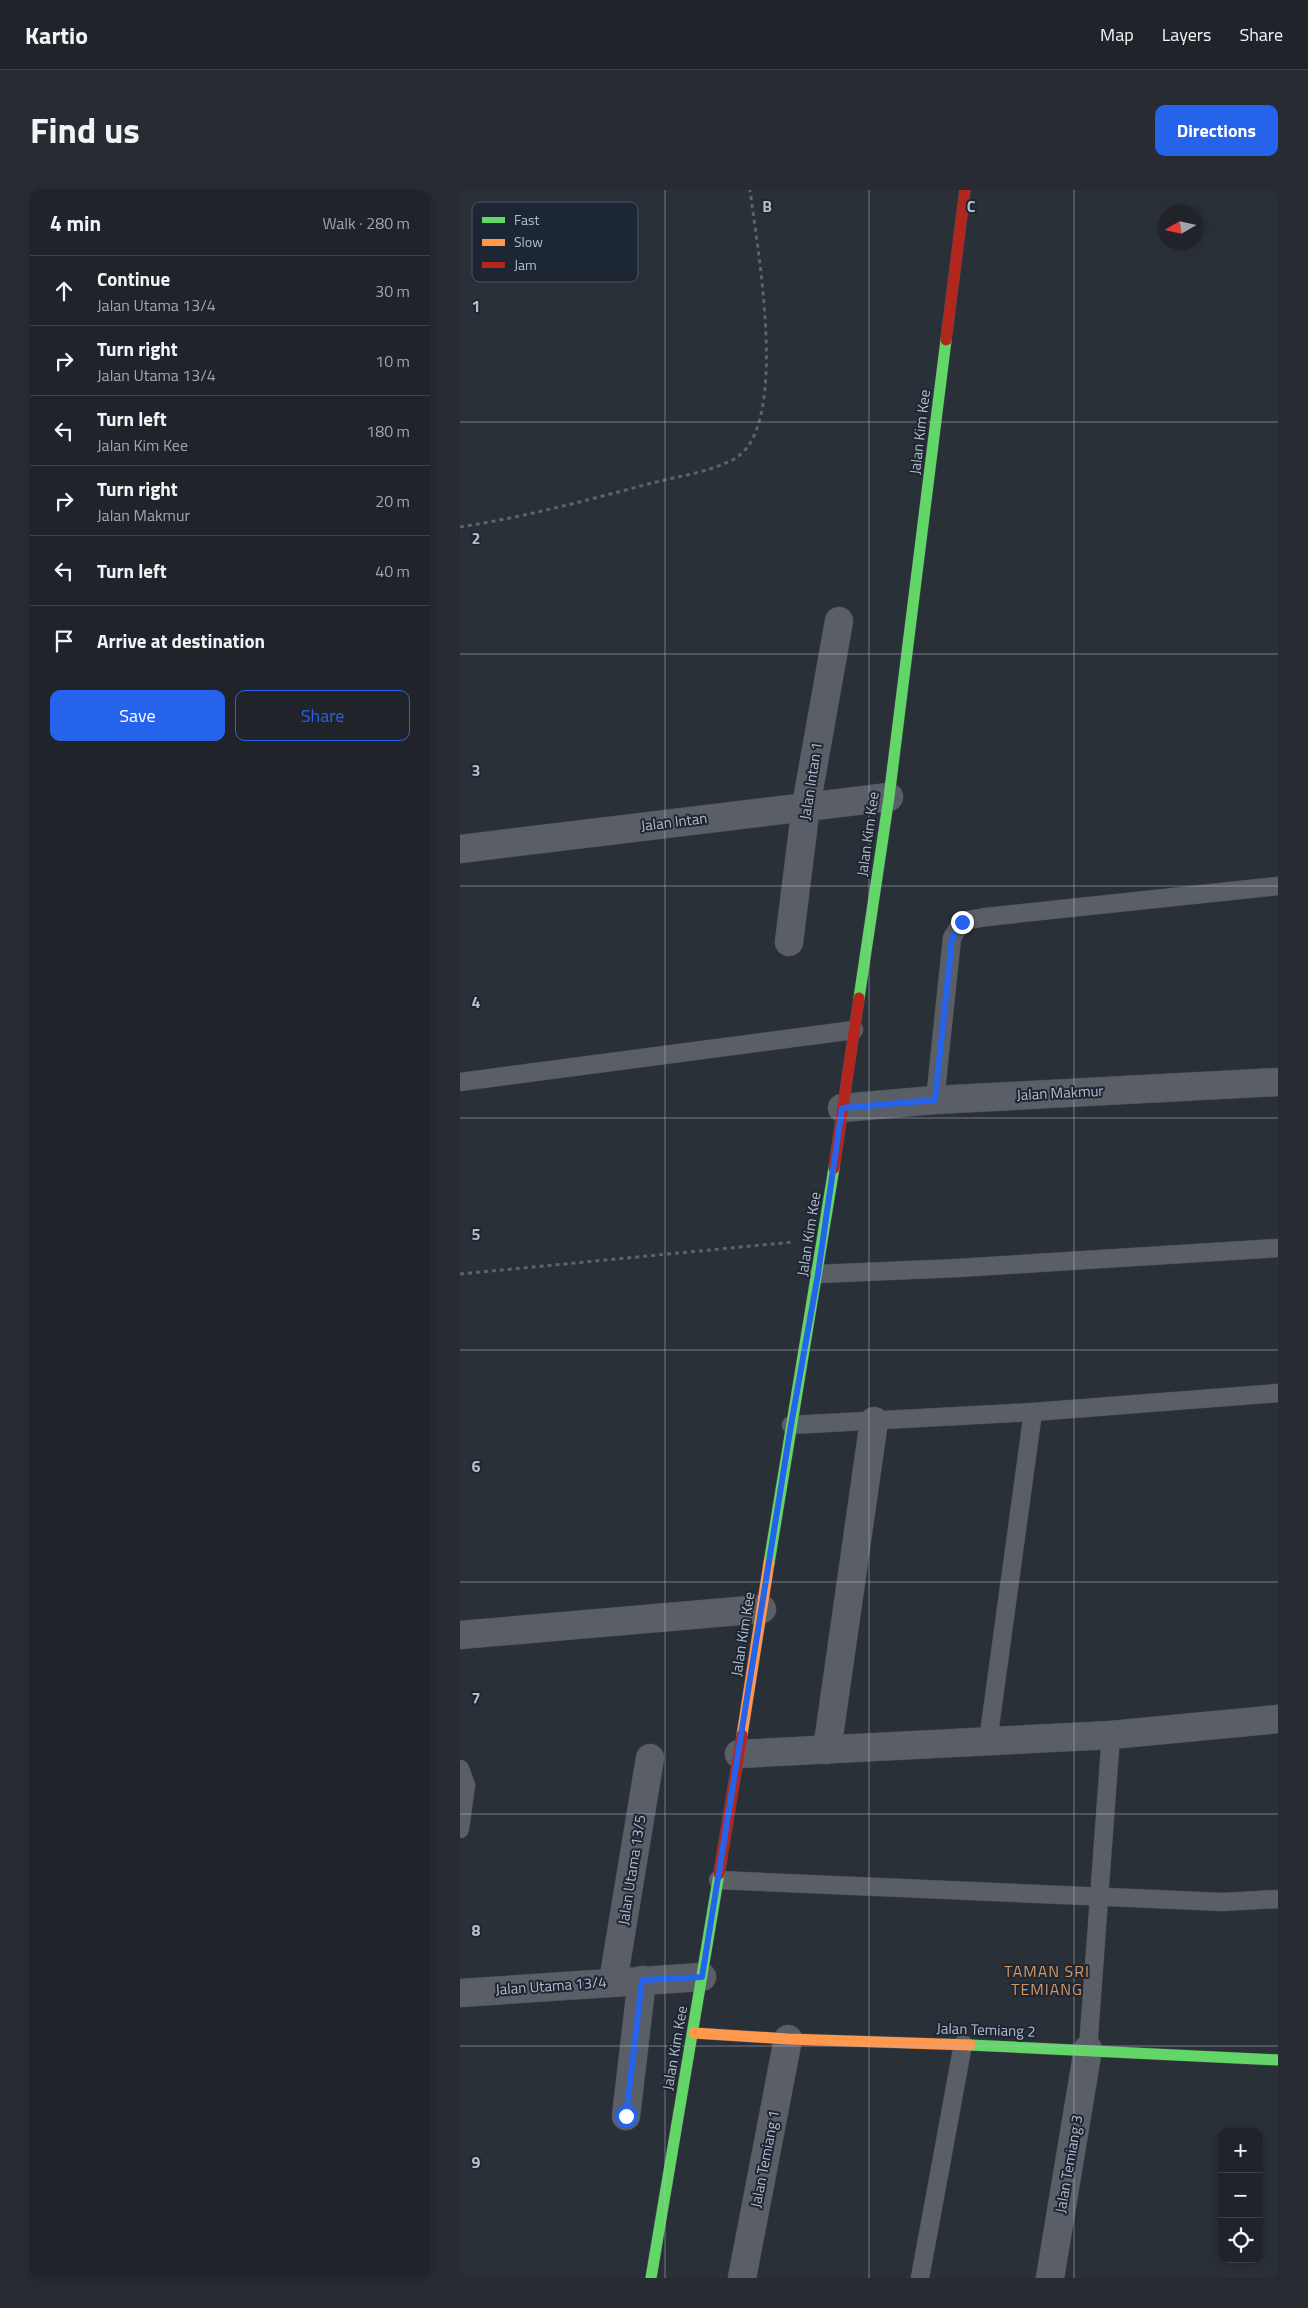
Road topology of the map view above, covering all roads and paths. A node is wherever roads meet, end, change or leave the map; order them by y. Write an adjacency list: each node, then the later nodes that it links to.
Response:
1 (750, 190): 3 (path)
2 (965, 190): 5 (street, Jalan Kim Kee)
3 (460, 527)
4 (839, 621): 6 (street, Jalan Intan 1)
5 (889, 796): 6 (street, Jalan Intan); 10 (street, Jalan Kim Kee)
6 (806, 806): 7 (street, Jalan Intan); 9 (street, Jalan Intan 1)
7 (460, 849)
8 (1278, 886): 13 (lane)
9 (789, 942)
10 (854, 1030): 11 (lane); 14 (street, Jalan Kim Kee)
11 (460, 1082)
12 (1278, 1082): 13 (street, Jalan Makmur)
13 (935, 1100): 14 (street, Jalan Makmur)
14 (842, 1108): 15 (street, Jalan Kim Kee)
15 (824, 1239): 17 (path); 18 (street, Jalan Kim Kee)
16 (1278, 1248): 18 (lane)
17 (460, 1274)
18 (818, 1274): 22 (street, Jalan Kim Kee)
19 (1278, 1393): 20 (lane)
20 (1033, 1412): 21 (lane); 27 (lane)
21 (874, 1421): 22 (lane); 28 (street)
22 (791, 1425): 23 (street, Jalan Kim Kee)
23 (762, 1609): 24 (street); 29 (street, Jalan Kim Kee)
24 (460, 1636)
25 (1278, 1719): 26 (street)
26 (1111, 1735): 27 (street); 34 (lane)
27 (988, 1741): 28 (street)
28 (827, 1750): 29 (street)
29 (738, 1754): 33 (street, Jalan Kim Kee)
30 (650, 1758): 38 (street, Jalan Utama 13/5)
31 (460, 1768): 32 (lane)
32 (460, 1829)
33 (718, 1880): 34 (lane); 36 (street, Jalan Kim Kee)
34 (1099, 1897): 35 (lane); 43 (lane)
35 (1278, 1899)
36 (702, 1977): 37 (street, Jalan Utama 13/4); 40 (street, Jalan Kim Kee)
37 (642, 1980): 38 (street, Jalan Utama 13/4); 45 (street)
38 (613, 1982): 39 (street, Jalan Utama 13/4)
39 (460, 1993)
40 (694, 2033): 41 (street, Jalan Temiang 2); 46 (street, Jalan Kim Kee)
41 (788, 2039): 42 (street, Jalan Temiang 2); 47 (street, Jalan Temiang 1)
42 (963, 2044): 43 (street, Jalan Temiang 2); 48 (lane)
43 (1088, 2050): 44 (street, Jalan Temiang 2); 49 (street, Jalan Temiang 3)
44 (1278, 2060)
45 (626, 2116)
46 (650, 2278)
47 (742, 2278)
48 (920, 2278)
49 (1050, 2278)

